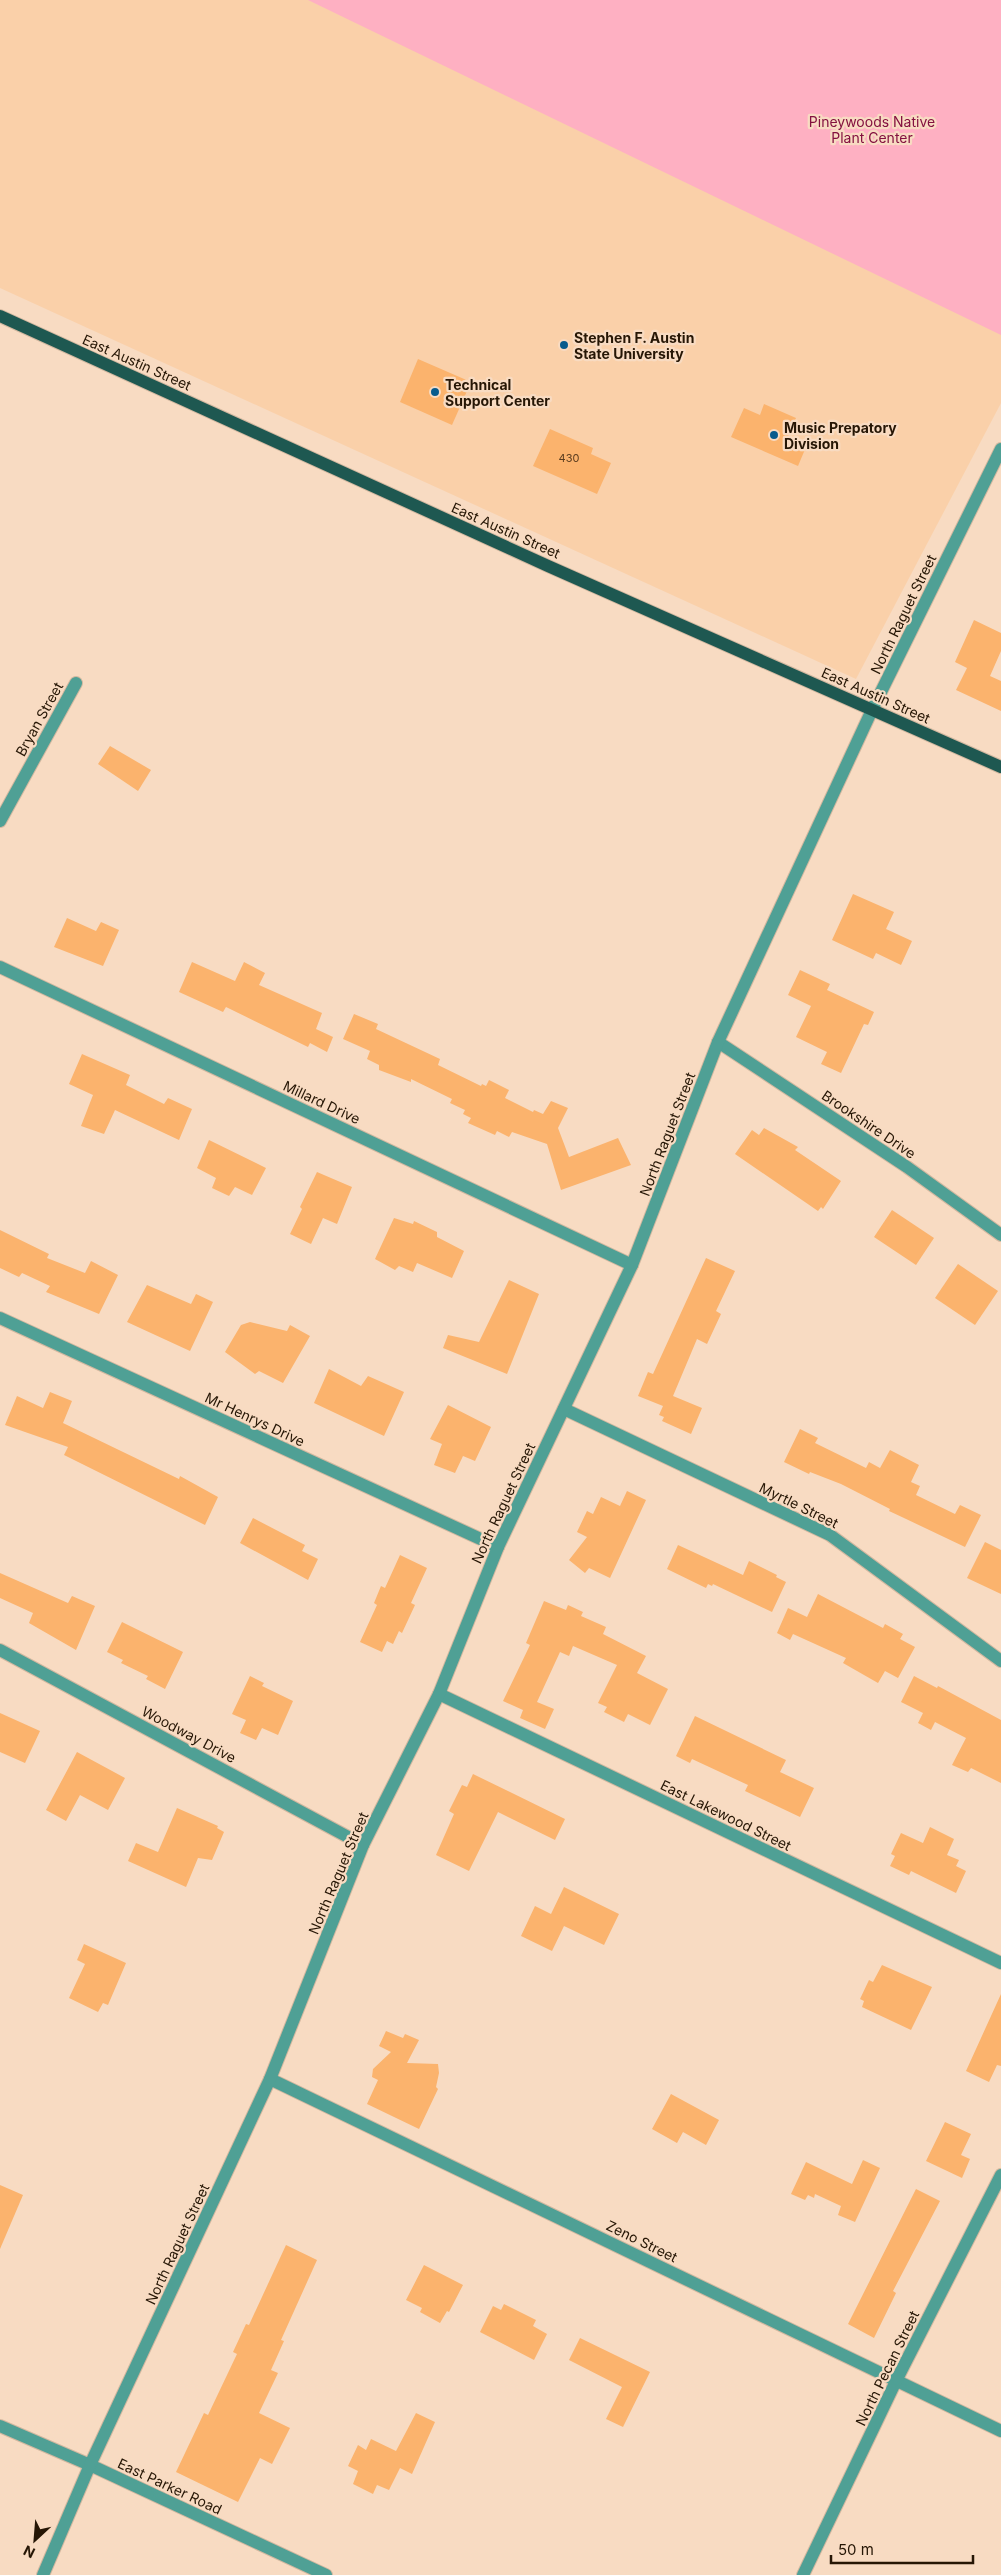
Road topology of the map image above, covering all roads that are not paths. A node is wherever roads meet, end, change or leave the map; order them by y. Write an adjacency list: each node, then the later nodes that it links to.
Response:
1 (0, 316): 4 (main road, East Austin Street)
2 (1001, 449): 4 (street, North Raguet Street)
3 (76, 684): 6 (street, Bryan Street)
4 (872, 710): 5 (main road, East Austin Street); 8 (street, North Raguet Street)
5 (1001, 767)
6 (0, 821)
7 (0, 966): 10 (street, Millard Drive)
8 (718, 1042): 9 (street, Brookshire Drive); 10 (street, North Raguet Street)
9 (1001, 1235)
10 (632, 1265): 12 (street, North Raguet Street)
11 (0, 1318): 13 (street, Mr Henrys Drive)
12 (564, 1409): 13 (street, North Raguet Street); 15 (street, Myrtle Street)
13 (498, 1547): 16 (street, North Raguet Street)
14 (0, 1650): 17 (street, Woodway Drive)
15 (1001, 1661)
16 (438, 1694): 17 (street, North Raguet Street); 18 (street, East Lakewood Street)
17 (363, 1845): 19 (street, North Raguet Street)
18 (1001, 1963)
19 (270, 2079): 21 (street, Zeno Street); 24 (street, North Raguet Street)
20 (1001, 2175): 21 (street, North Pecan Street)
21 (897, 2379): 23 (street, Zeno Street); 27 (street, North Pecan Street)
22 (0, 2426): 24 (street, East Parker Road)
23 (1001, 2430)
24 (90, 2465): 25 (street, North Raguet Street); 26 (street, East Parker Road)
25 (43, 2575)
26 (326, 2575)
27 (803, 2575)

